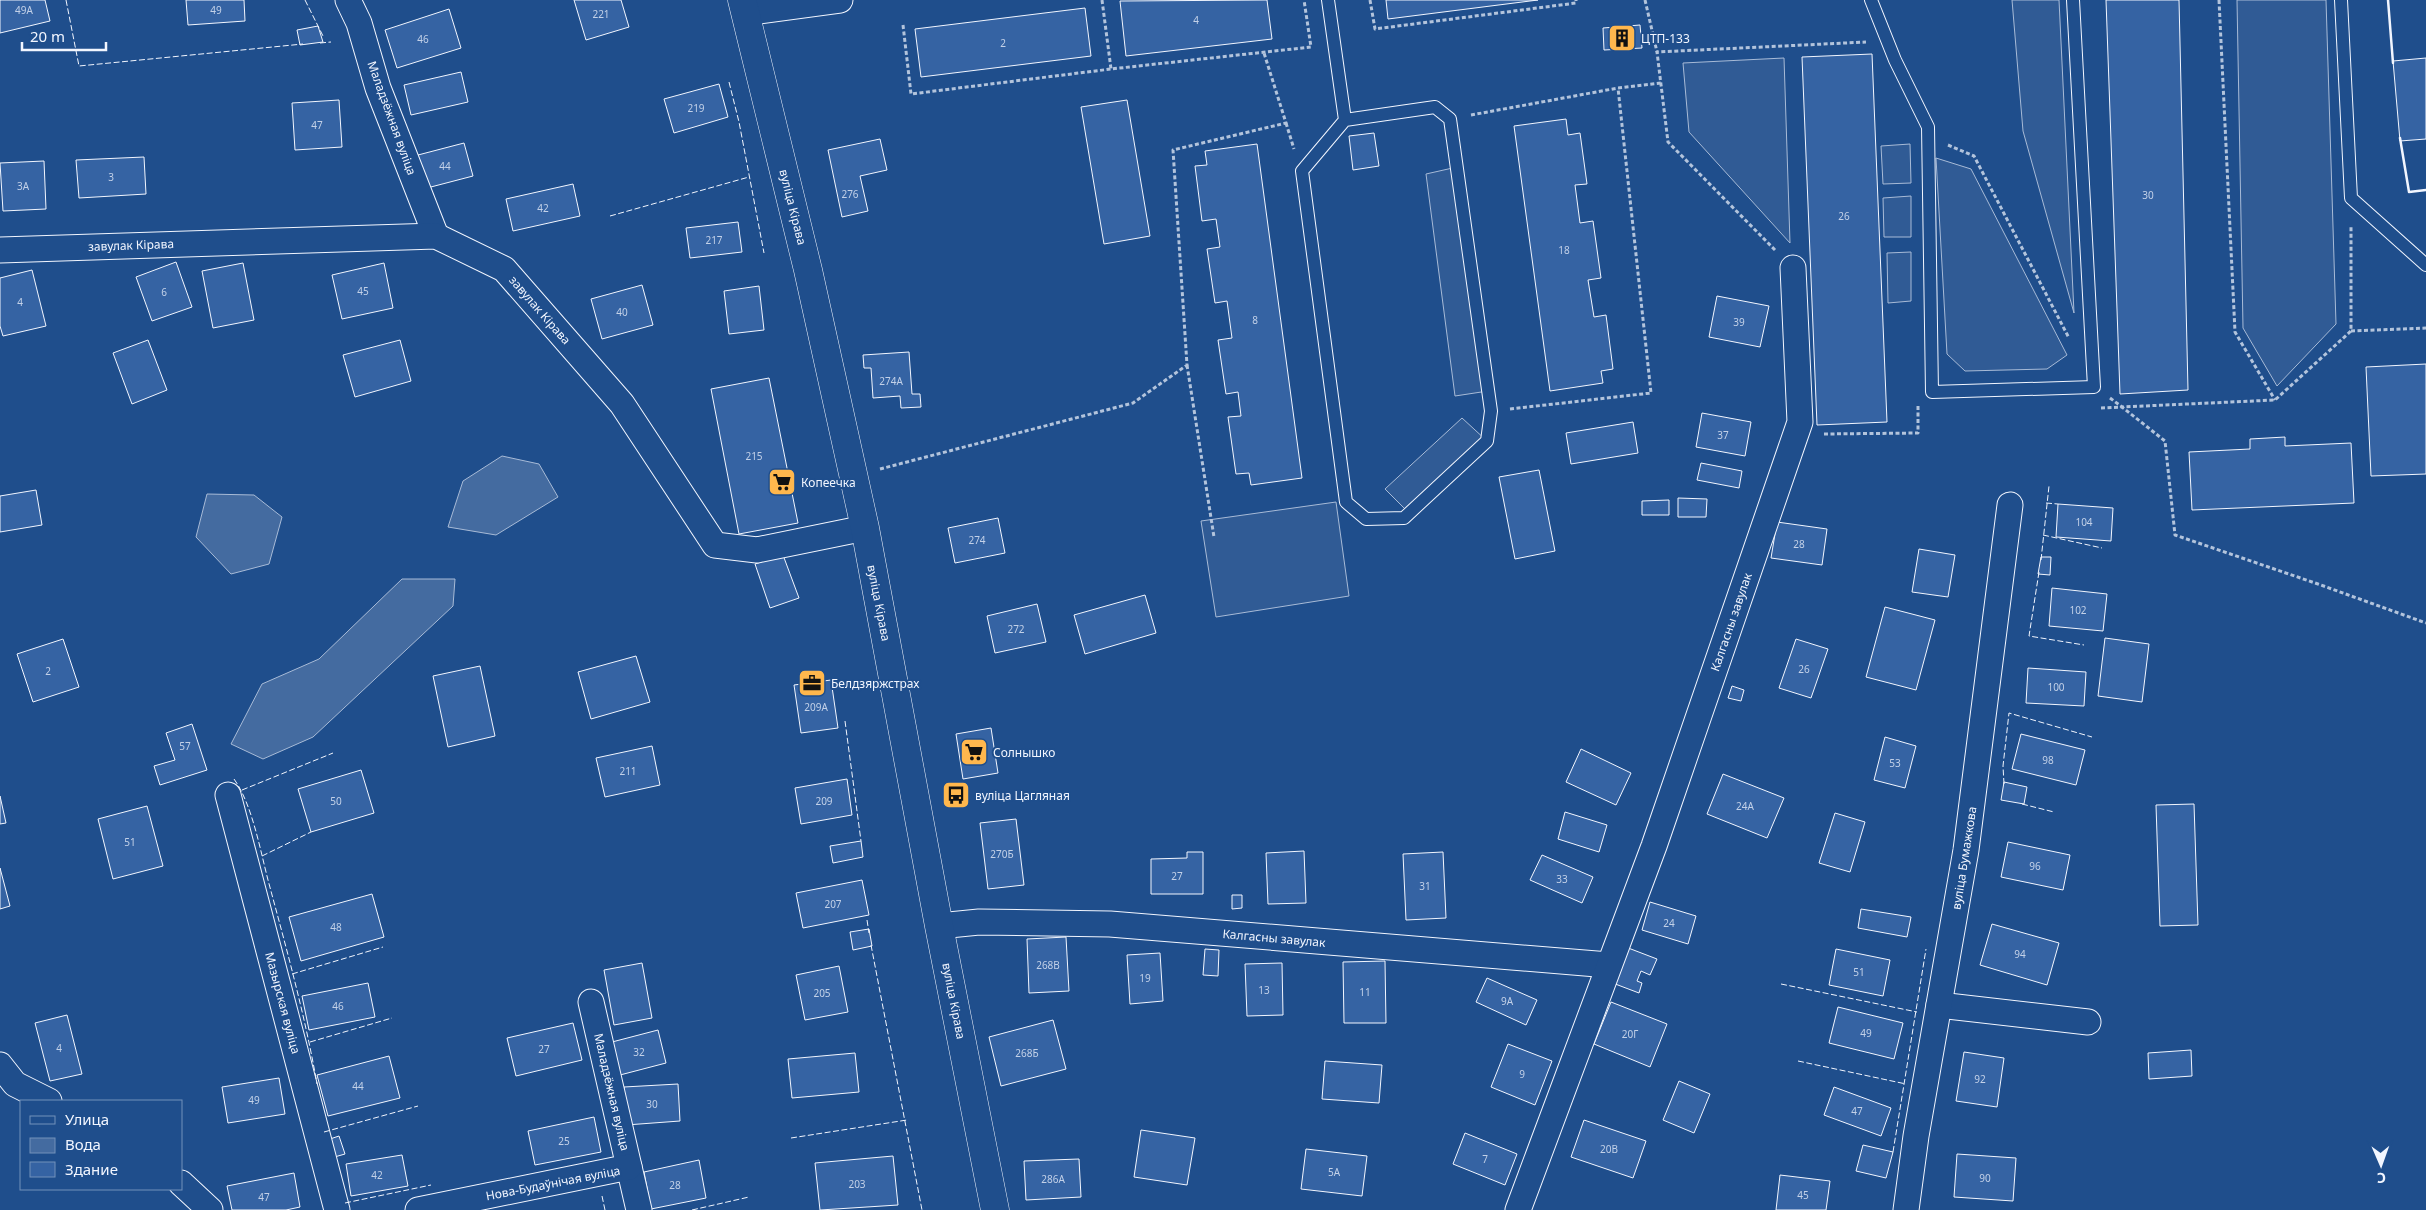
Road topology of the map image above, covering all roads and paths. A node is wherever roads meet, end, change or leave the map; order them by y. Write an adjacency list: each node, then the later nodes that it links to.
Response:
1 (348, 0): 25 (street, Маладзёжная вуліца)
2 (840, 0): 13 (street)
3 (1102, 0): 18 (path)
4 (1304, 0): 16 (path)
5 (1328, 0): 22 (lane)
6 (1370, 0): 7 (path)
7 (1576, 0)
8 (1645, 0): 17 (path)
9 (1871, 0): 23 (lane)
10 (2073, 0): 33 (lane)
11 (2219, 0): 34 (path)
12 (2341, 0): 24 (lane)
13 (744, 7): 44 (main road, вуліца Кірава)
14 (903, 26): 18 (path)
15 (1874, 42): 17 (path)
16 (1264, 52): 18 (path); 32 (path)
17 (1657, 52): 19 (path)
18 (1111, 69)
19 (1661, 84): 20 (path); 28 (path)
20 (1618, 88): 21 (path); 38 (path)
21 (1450, 119): 22 (lane); 38 (lane)
22 (1345, 120): 38 (lane)
23 (1928, 138): 31 (path); 33 (lane)
24 (2351, 198): 27 (lane); 30 (path)
25 (436, 236): 26 (street, завулак Кірава); 44 (street, завулак Кірава)
26 (0, 250)
27 (2423, 260)
28 (1793, 268): 41 (street, Калгасны завулак)
29 (2426, 328): 30 (path)
30 (2351, 331): 34 (path)
31 (2072, 344)
32 (1187, 365): 42 (path); 45 (path)
33 (2094, 387): 36 (path)
34 (2276, 400): 36 (path)
35 (1918, 402): 39 (path)
36 (2122, 407): 37 (path); 46 (path)
37 (2093, 408)
38 (1491, 411)
39 (1918, 412): 40 (path); 41 (path)
40 (1928, 412)
41 (1795, 434): 49 (street, Калгасны завулак)
42 (877, 470)
43 (2010, 505): 51 (street, вуліца Бумажкова)
44 (865, 528): 48 (main road, вуліца Кірава)
45 (1214, 537)
46 (2426, 623)
47 (228, 795): 58 (street, Мазырская вуліца)
48 (939, 926): 49 (street, Калгасны завулак); 61 (main road, вуліца Кірава)
49 (1609, 965): 62 (street, Калгасны завулак)
50 (591, 1002): 55 (street, Маладзёжная вуліца)
51 (1939, 1005): 52 (street); 63 (street, вуліца Бумажкова)
52 (2088, 1022)
53 (0, 1065): 54 (street)
54 (47, 1100)
55 (629, 1167): 59 (street, Нова-Будаўнічая вуліца); 60 (street, Маладзёжная вуліца)
56 (182, 1185): 57 (street)
57 (210, 1210)
58 (337, 1210)
59 (418, 1210)
60 (640, 1210)
61 (995, 1210)
62 (1518, 1210)
63 (1906, 1210)

